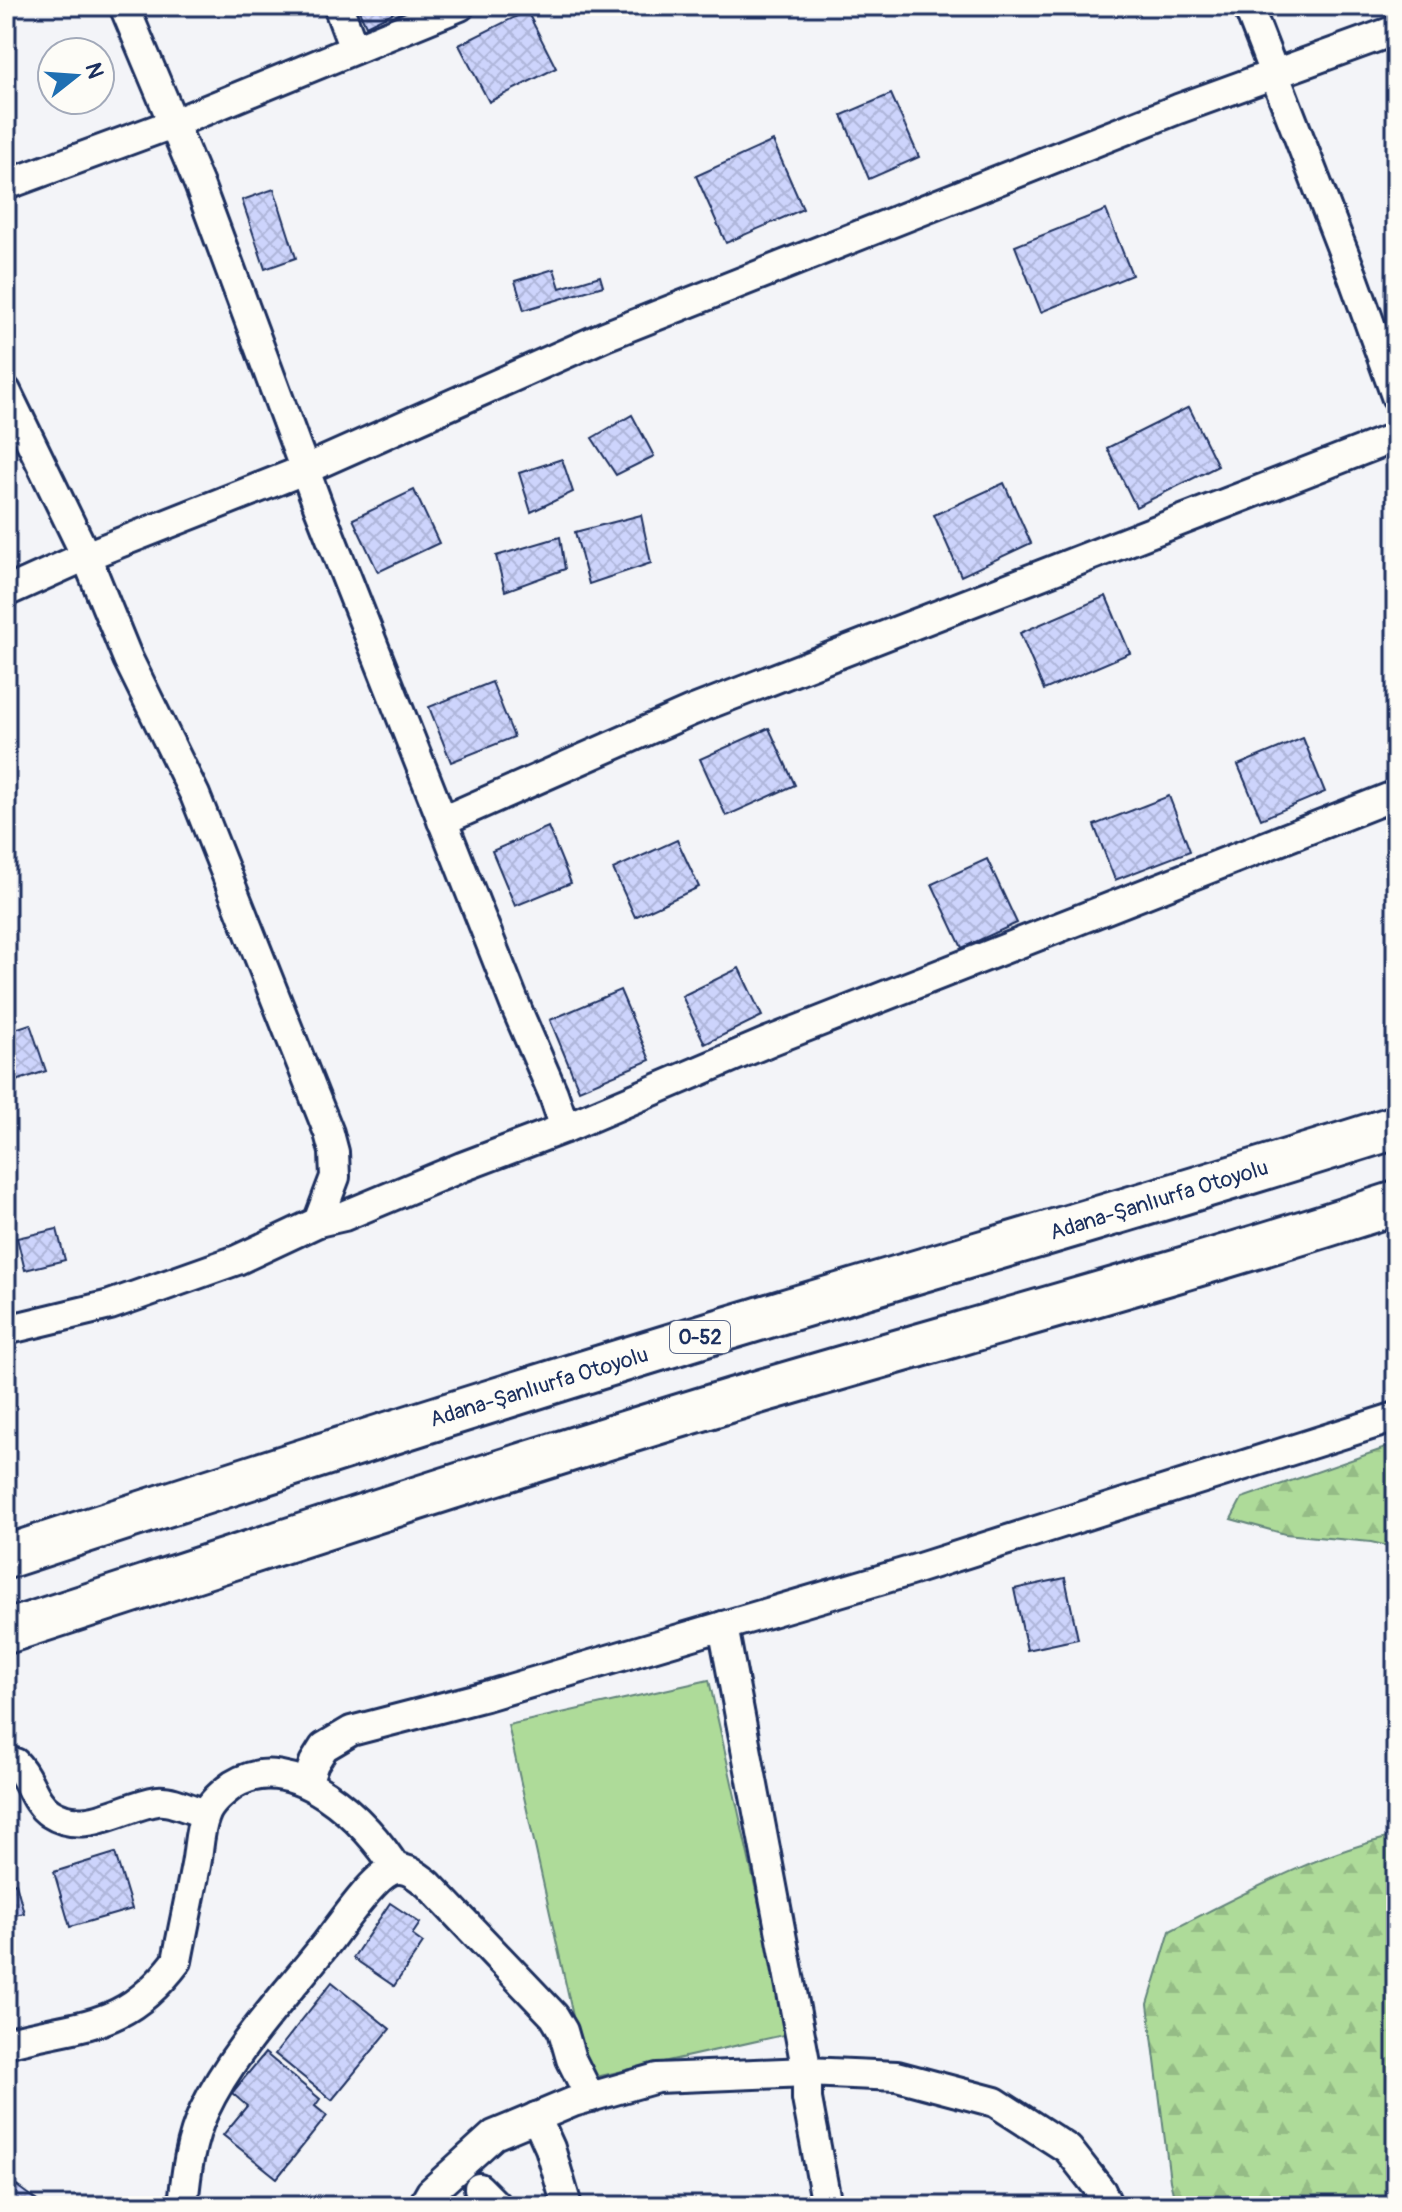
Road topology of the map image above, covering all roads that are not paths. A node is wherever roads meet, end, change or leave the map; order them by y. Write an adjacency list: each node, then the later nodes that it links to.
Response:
1 (124, 6): 8 (street)
2 (338, 6): 6 (street)
3 (460, 6): 6 (street)
4 (1248, 6): 7 (street)
5 (1396, 30): 7 (street)
6 (354, 49): 8 (street)
7 (1275, 74): 11 (street); 13 (street)
8 (172, 124): 9 (street); 13 (street)
9 (6, 185)
10 (6, 391): 14 (street)
11 (1396, 396)
12 (1396, 437): 17 (street)
13 (304, 470): 14 (street); 17 (street)
14 (86, 556): 15 (street); 21 (street)
15 (6, 592)
16 (1396, 795): 19 (street)
17 (442, 821): 19 (street)
18 (1396, 1127): 24 (highway, Adana-Şanlıurfa Otoyolu / O-52)
19 (565, 1128): 21 (street)
20 (1396, 1203): 26 (highway)
21 (318, 1222): 22 (street)
22 (6, 1330)
23 (1396, 1417): 25 (street)
24 (6, 1557)
25 (723, 1626): 28 (street); 32 (street)
26 (6, 1632)
27 (6, 1763): 29 (street)
28 (307, 1783): 29 (street); 30 (street)
29 (205, 1814): 31 (street)
30 (396, 1869): 33 (street); 35 (street)
31 (6, 2043)
32 (807, 2072): 33 (street); 38 (street); 39 (street)
33 (590, 2097): 34 (street)
34 (536, 2117): 36 (street); 37 (street)
35 (183, 2206)
36 (423, 2206)
37 (567, 2206)
38 (827, 2206)
39 (1108, 2206)

